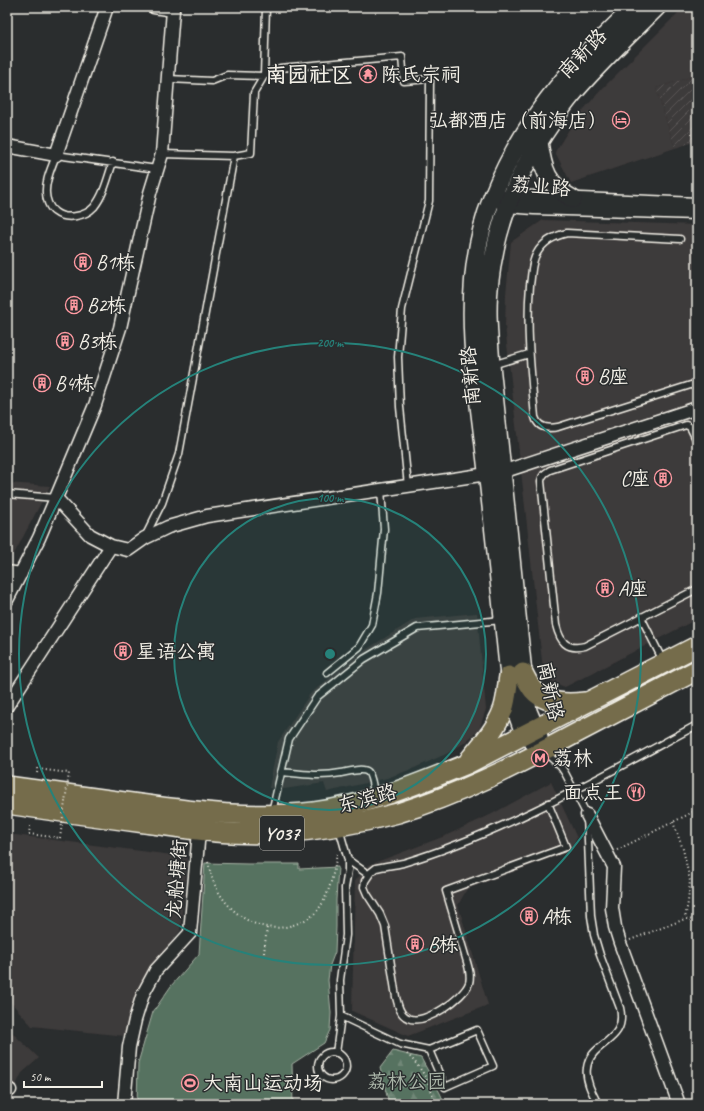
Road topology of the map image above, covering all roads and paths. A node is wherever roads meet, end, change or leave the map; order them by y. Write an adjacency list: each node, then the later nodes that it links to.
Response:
1 (107, 7): 11 (street)
2 (154, 7): 8 (street)
3 (266, 7): 7 (lane)
4 (634, 7): 6 (main road, 南新路)
5 (657, 7): 6 (main road, 南新路)
6 (581, 72): 9 (main road, 南新路); 16 (main road, 南新路)
7 (264, 76): 8 (lane); 13 (lane); 28 (lane)
8 (168, 79): 12 (street)
9 (539, 142): 17 (main road); 18 (main road, 南新路)
10 (7, 146): 11 (street)
11 (56, 154): 14 (lane); 14 (lane)
12 (162, 154): 13 (lane); 15 (street)
13 (234, 156): 32 (lane)
14 (113, 162): 15 (lane)
15 (158, 169): 31 (street)
16 (492, 199): 18 (street, 荔业路); 27 (main road, 南新路)
17 (573, 199): 18 (street, 荔业路); 19 (street, 荔业路)
18 (509, 201): 20 (street, 荔业路); 23 (main road, 南新路)
19 (697, 204)
20 (697, 213)
21 (680, 239): 22 (lane)
22 (529, 354): 23 (lane); 24 (lane)
23 (491, 365): 27 (main road, 南新路)
24 (697, 383)
25 (697, 408): 27 (street)
26 (697, 440): 38 (lane)
27 (494, 473): 28 (street); 39 (main road, 南新路); 44 (main road, 南新路)
28 (408, 486): 29 (street)
29 (381, 490): 32 (street); 43 (lane)
30 (7, 494): 31 (lane)
31 (56, 498): 33 (street); 35 (street)
32 (145, 538): 33 (street)
33 (111, 546): 46 (street)
34 (7, 572): 35 (street)
35 (21, 574): 37 (street)
36 (697, 589): 38 (lane)
37 (7, 600)
38 (641, 617): 41 (lane)
39 (503, 620): 44 (main road, 南新路); 51 (lane)
40 (697, 646): 41 (main road, 东滨路)
41 (664, 663): 45 (main road, 东滨路)
42 (697, 670): 49 (main road, 东滨路)
43 (327, 673)
44 (516, 675): 45 (main road); 48 (main road, 南新路); 50 (main road)
45 (588, 702): 48 (main road, 东滨路)
46 (7, 706)
47 (697, 725): 54 (lane)
48 (531, 731): 49 (main road, 南新路); 50 (main road, 东滨路 / Y037)
49 (544, 750): 54 (lane); 63 (main road, 东滨路 / Y037)
50 (467, 764): 55 (main road, 东滨路 / Y037)
51 (281, 772): 55 (lane); 59 (lane)
52 (37, 773): 62 (path, bridge)
53 (7, 786): 59 (main road, 东滨路 / Y037)
54 (574, 790): 56 (lane); 60 (lane)
55 (375, 798): 59 (main road, 东滨路 / Y037)
56 (548, 803): 69 (lane); 69 (lane)
57 (7, 804): 64 (main road, 东滨路 / Y037)
58 (697, 810): 61 (path)
59 (271, 815)
60 (587, 815): 66 (street); 81 (lane)
61 (673, 822): 66 (path); 70 (path)
62 (30, 826)
63 (339, 826): 64 (main road, 东滨路 / Y037); 67 (lane)
64 (199, 831): 79 (street, 龙船塘街)
65 (337, 854): 72 (path)
66 (608, 855): 73 (street)
67 (348, 860): 69 (lane); 75 (lane)
68 (208, 861): 72 (path)
69 (368, 876)
70 (685, 919): 71 (path); 73 (path)
71 (697, 920)
72 (267, 927): 74 (path)
73 (620, 943): 82 (street)
74 (264, 953)
75 (341, 1016): 76 (lane); 78 (lane)
76 (400, 1044): 77 (lane); 80 (path)
77 (430, 1050): 77 (lane)
78 (336, 1053): 78 (lane)
79 (124, 1104)
80 (435, 1104)
81 (598, 1104)
82 (679, 1104)

